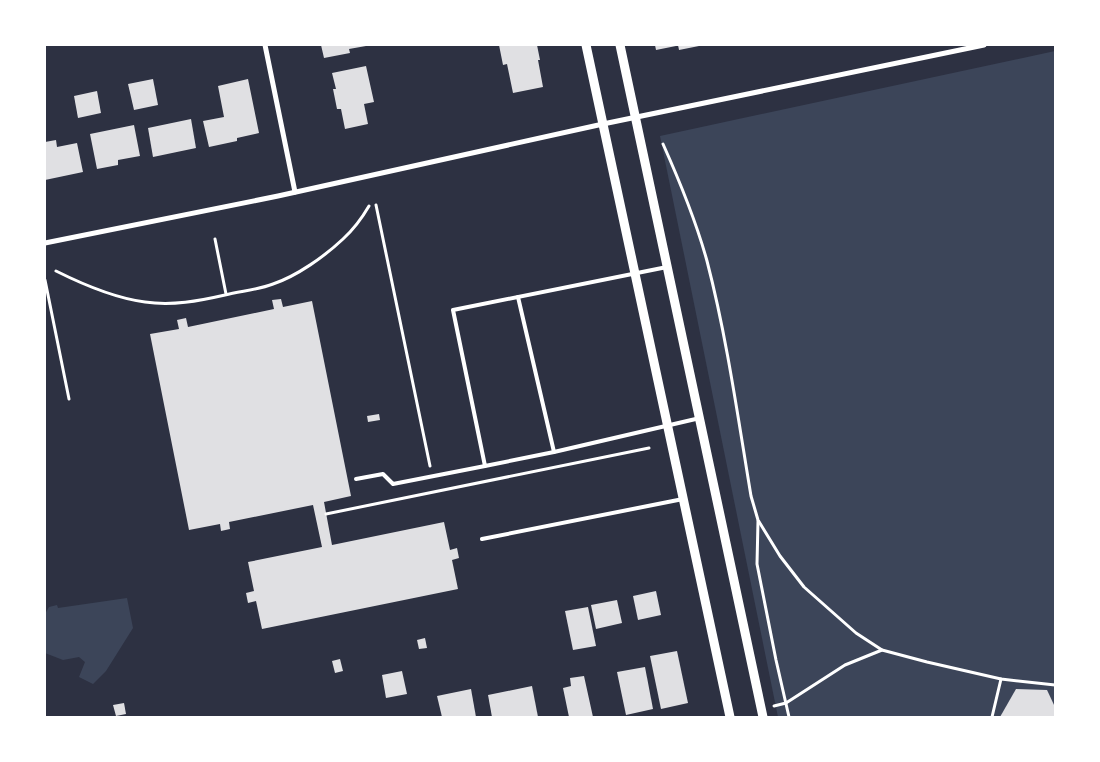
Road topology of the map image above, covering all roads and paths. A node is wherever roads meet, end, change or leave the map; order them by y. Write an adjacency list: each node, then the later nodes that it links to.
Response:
1 (265, 45): 8 (street)
2 (586, 45): 6 (street)
3 (620, 45): 5 (street)
4 (984, 45): 5 (street)
5 (636, 117): 6 (street); 13 (street)
6 (602, 124): 8 (street); 15 (street)
7 (663, 144): 29 (path)
8 (295, 192): 12 (street)
9 (376, 205): 24 (path)
10 (369, 206): 17 (path)
11 (214, 239): 17 (path)
12 (45, 243)
13 (667, 267): 15 (lane); 20 (street)
14 (56, 271): 17 (path)
15 (634, 273): 18 (lane); 21 (street)
16 (45, 280): 19 (path)
17 (226, 294)
18 (518, 297): 23 (lane); 25 (lane)
19 (69, 399)
20 (700, 418): 21 (lane); 35 (street)
21 (667, 425): 23 (lane); 27 (street)
22 (649, 448): 28 (path)
23 (554, 452): 25 (lane)
24 (428, 459)
25 (485, 466): 26 (lane)
26 (356, 479)
27 (683, 499): 30 (lane); 36 (street)
28 (326, 514)
29 (758, 520): 31 (path); 34 (path)
30 (482, 539)
31 (882, 650): 32 (path); 34 (path)
32 (1001, 679): 33 (path); 38 (path)
33 (1055, 685)
34 (786, 703): 35 (path); 37 (path)
35 (762, 714)
36 (730, 717)
37 (789, 717)
38 (992, 717)

